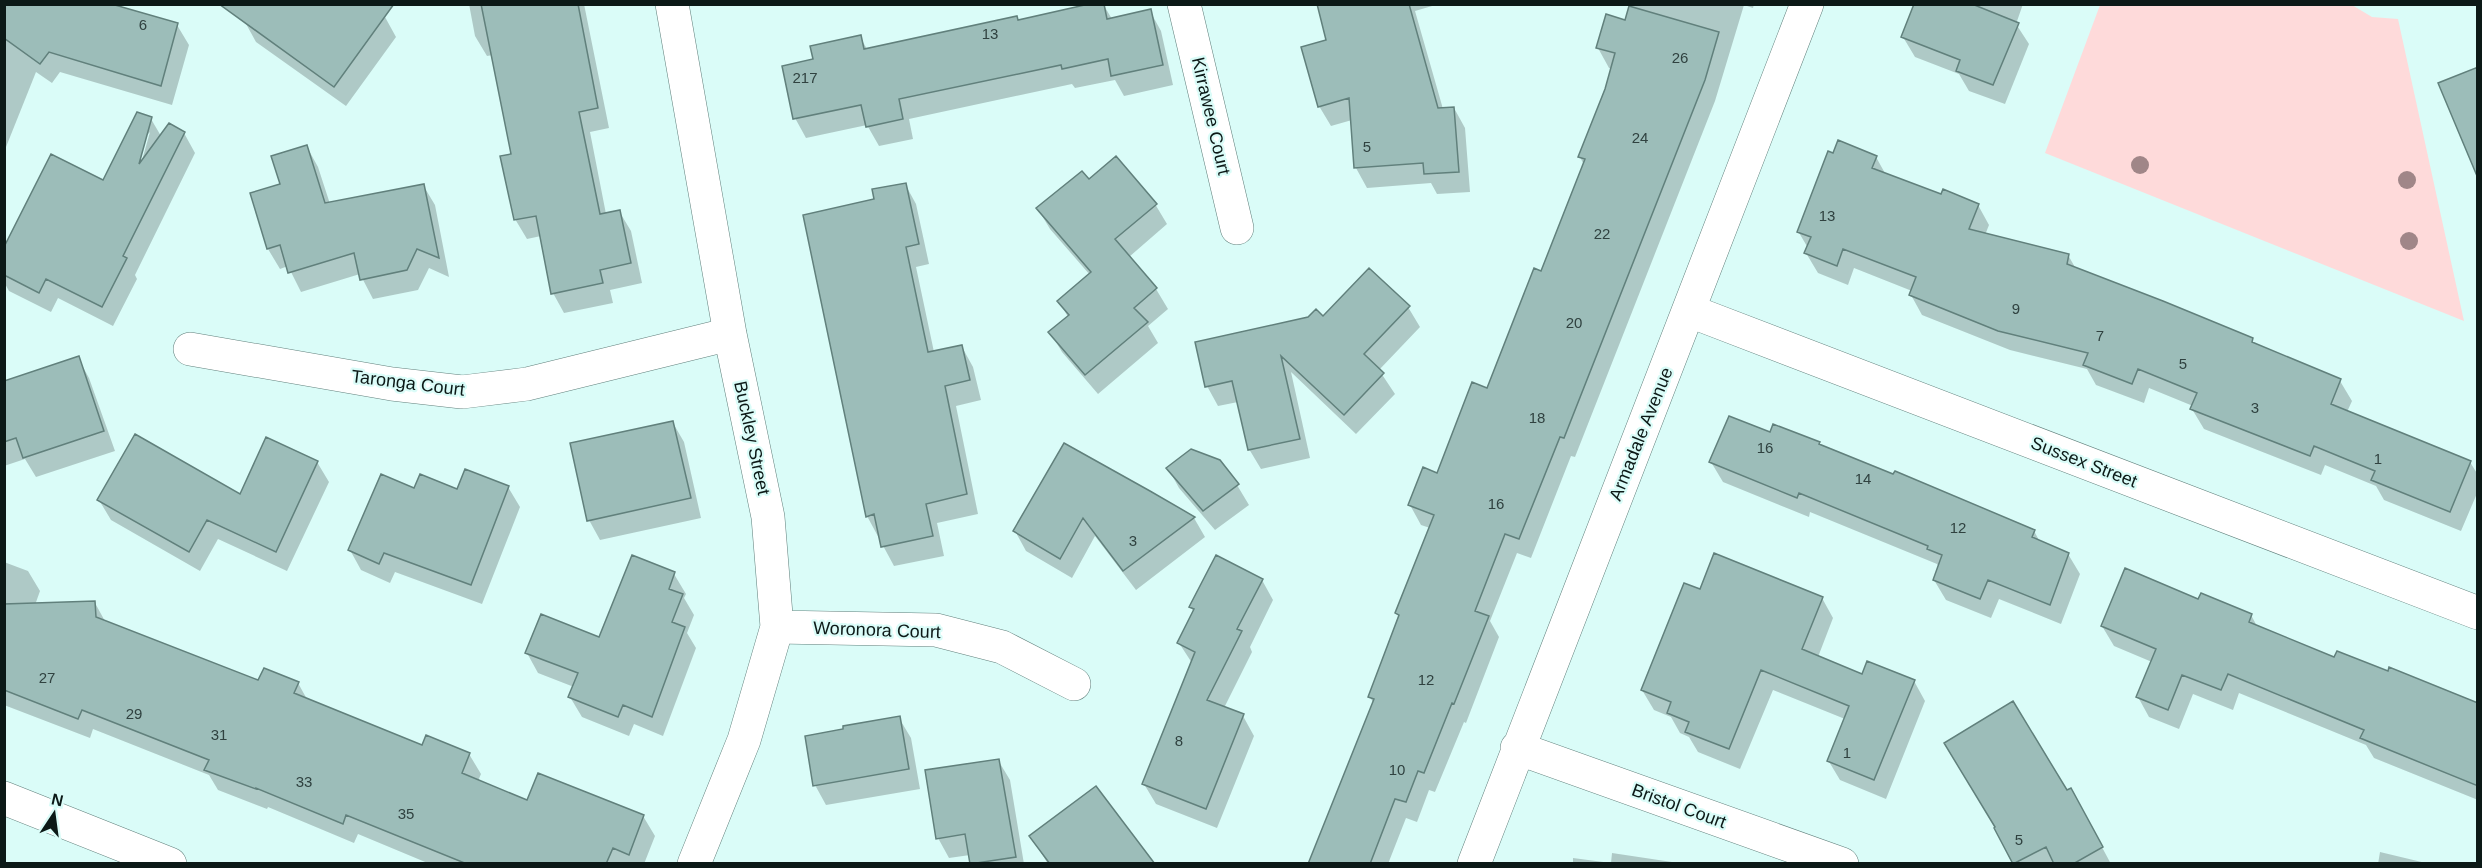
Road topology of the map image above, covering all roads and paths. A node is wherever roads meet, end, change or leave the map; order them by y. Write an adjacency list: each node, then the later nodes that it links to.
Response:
1 (1184, 4): 4 (street, Kirrawee Court)
2 (1807, 4): 5 (street, Armadale Avenue)
3 (677, 5): 6 (street, Buckley Street)
4 (1237, 228)
5 (1690, 311): 8 (street, Sussex Street); 11 (street, Armadale Avenue)
6 (730, 334): 7 (street, Taronga Court); 9 (street, Buckley Street)
7 (190, 349)
8 (2478, 613)
9 (777, 627): 10 (street, Woronora Court); 14 (street, Buckley Street)
10 (1074, 684)
11 (1517, 748): 15 (street, Armadale Avenue); 16 (street, Bristol Court)
12 (4, 798): 13 (street)
13 (170, 864)
14 (694, 864)
15 (1473, 864)
16 (1842, 864)

